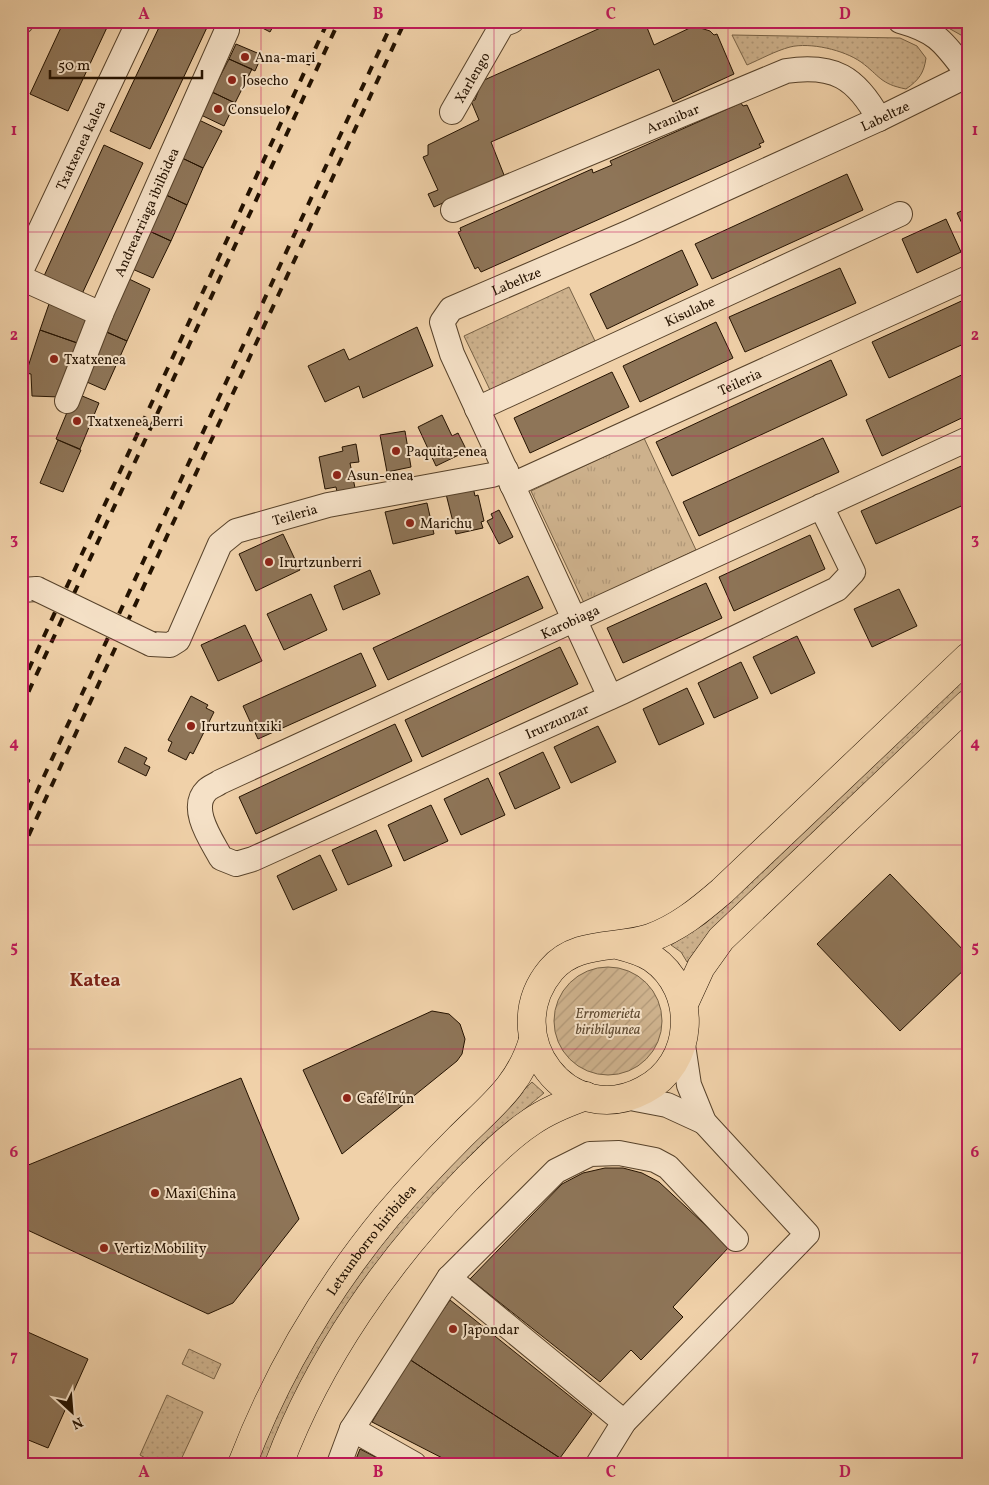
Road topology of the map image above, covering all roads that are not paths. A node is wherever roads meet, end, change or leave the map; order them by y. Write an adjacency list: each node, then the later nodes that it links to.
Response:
1 (139, 21): 10 (street, Txatxenea kalea)
2 (512, 21): 6 (street, Xarlengo)
3 (900, 21): 5 (street)
4 (227, 30): 13 (street, Andrearriaga ibilbidea)
5 (968, 75): 7 (street, Labeltze)
6 (452, 112)
7 (878, 119): 8 (street, Aranibar); 15 (street, Labeltze)
8 (453, 210)
9 (900, 214): 15 (street, Kisulabe)
10 (21, 271)
11 (21, 278): 13 (street)
12 (968, 278): 17 (street, Teileria)
13 (101, 314): 14 (street, Andrearriaga ibilbidea)
14 (67, 401)
15 (478, 409): 17 (street, Labeltze)
16 (968, 439): 18 (street, Karobiaga)
17 (509, 478): 19 (street, Teileria, bridge); 20 (street, Labeltze)
18 (821, 506): 20 (street, Karobiaga); 22 (street, Irurzunzar)
19 (29, 590)
20 (574, 619): 22 (street, Labeltze); 24 (street, Karobiaga)
21 (968, 657): 25 (main road)
22 (610, 697): 24 (street, Irurzunzar)
23 (968, 704): 26 (main road)
24 (204, 824)
25 (617, 945): 26 (main road); 27 (main road)
26 (684, 1004): 28 (main road)
27 (533, 1040): 29 (main road); 36 (main road, Letxunborro hiribidea)
28 (683, 1045): 30 (main road); 31 (street)
29 (586, 1096): 30 (main road); 37 (main road)
30 (625, 1097): 31 (street)
31 (704, 1122): 34 (street)
32 (736, 1239): 33 (street)
33 (449, 1278): 34 (street); 35 (street)
34 (624, 1422): 40 (street)
35 (352, 1429): 38 (street); 39 (street)
36 (242, 1464)
37 (279, 1464)
38 (339, 1464)
39 (414, 1464)
40 (598, 1464)

